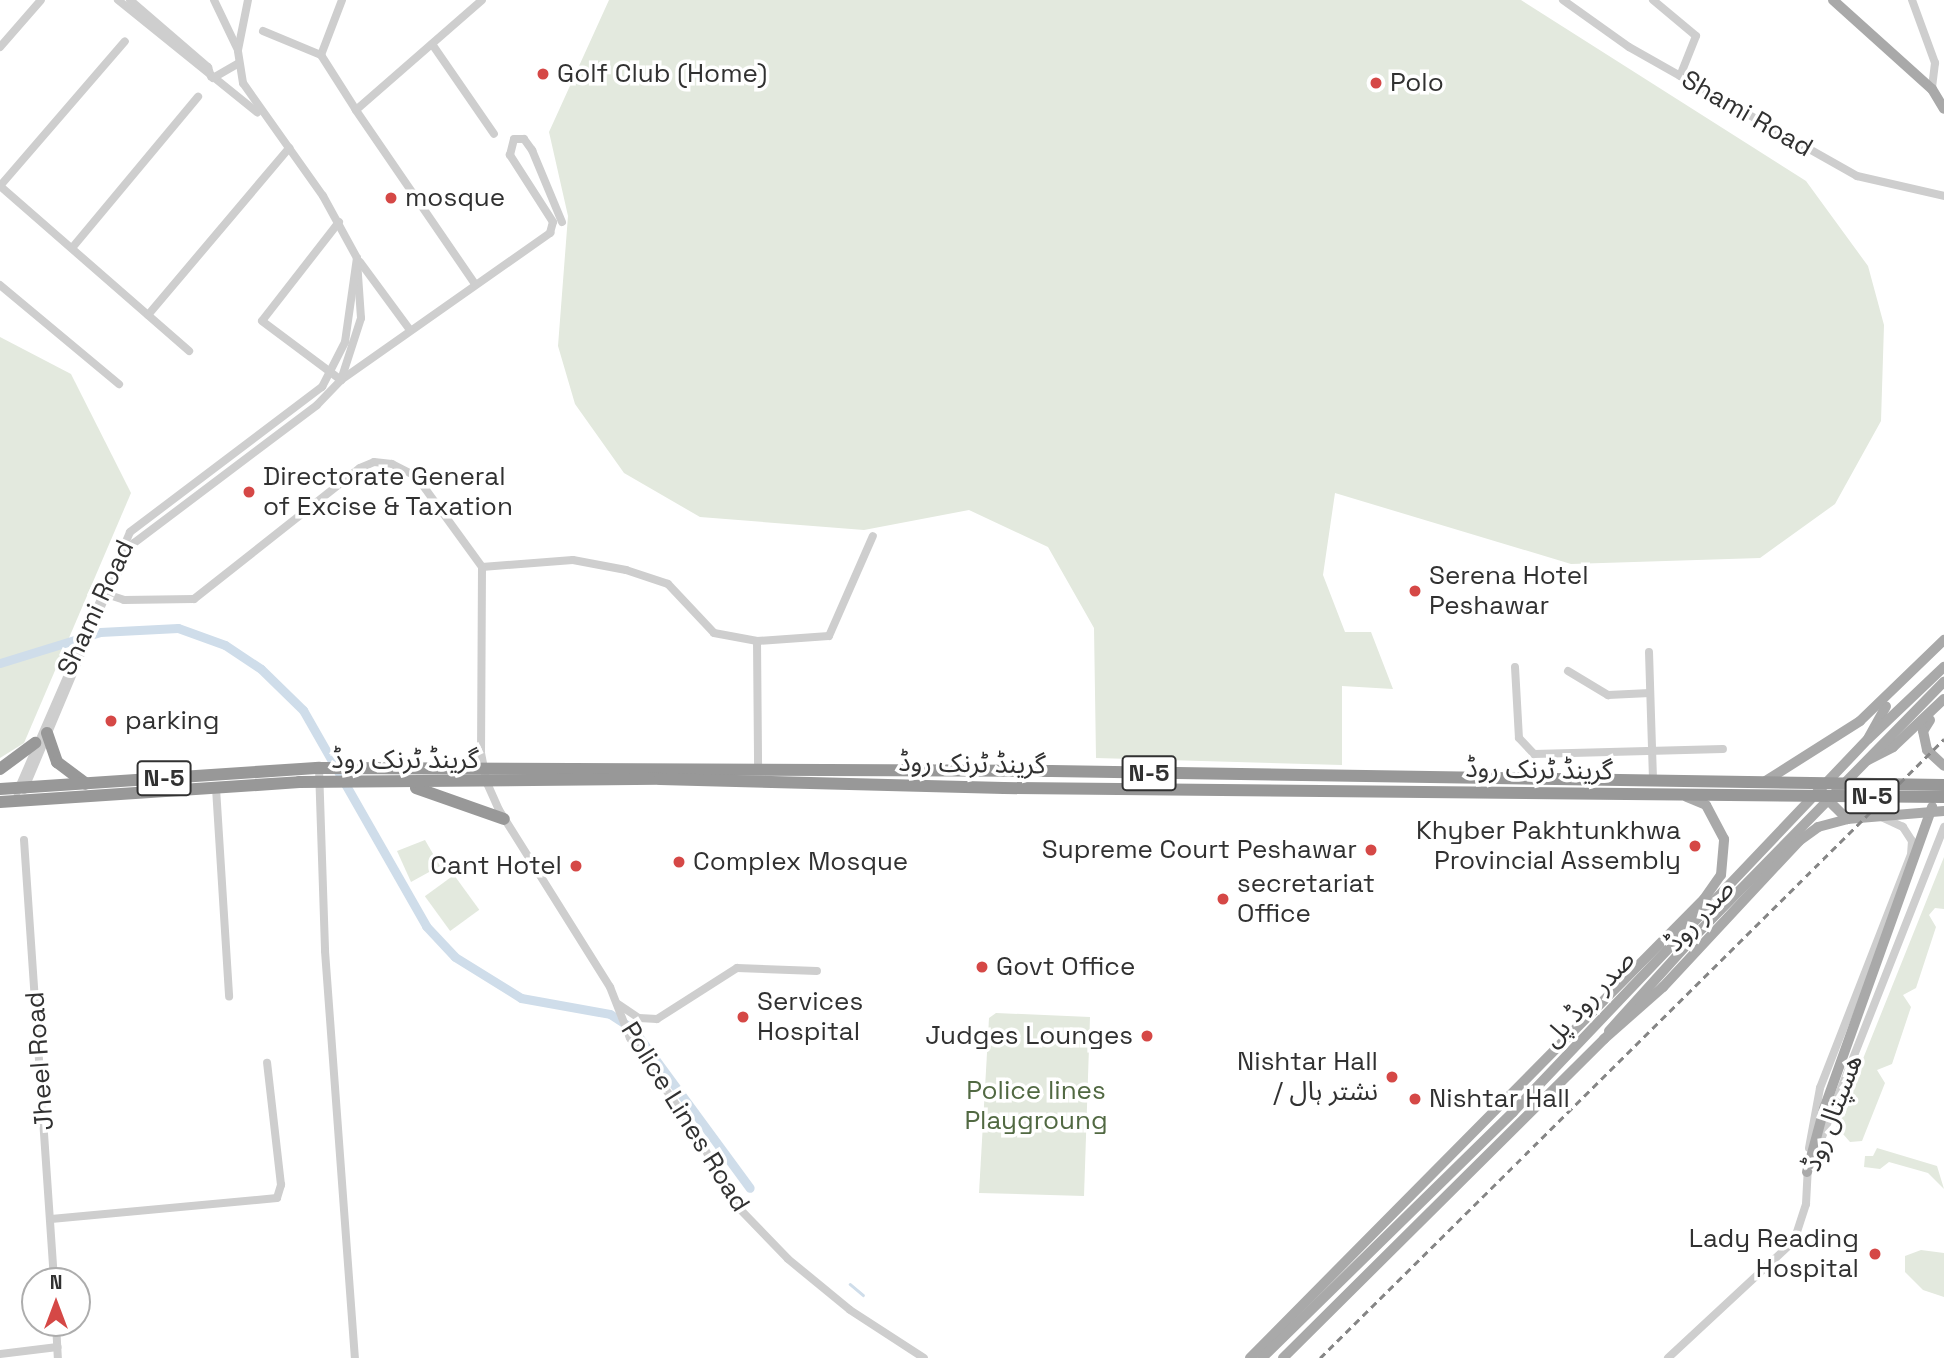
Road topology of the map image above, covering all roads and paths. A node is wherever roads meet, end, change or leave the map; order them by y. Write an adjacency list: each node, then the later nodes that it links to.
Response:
1 (41, 0): 15 (street)
2 (118, 0): 20 (street)
3 (130, 0): 20 (street)
4 (214, 0): 16 (street)
5 (248, 0): 16 (street)
6 (342, 0): 17 (street)
7 (482, 0): 14 (street)
8 (1563, 0): 19 (street, Shami Road)
9 (1653, 0): 19 (street)
10 (1833, 0): 21 (main road)
11 (1912, 0): 21 (street)
12 (263, 31): 17 (street)
13 (125, 41): 28 (street)
14 (432, 44): 24 (street); 26 (street)
15 (0, 47)
16 (238, 50): 18 (street)
17 (321, 55): 24 (street)
18 (239, 62): 20 (street); 25 (street)
19 (1681, 76): 29 (street, Shami Road)
20 (212, 77): 25 (street)
21 (1932, 89): 23 (main road)
22 (198, 97): 32 (street)
23 (1944, 108)
24 (356, 110): 34 (street)
25 (261, 115): 27 (street)
26 (494, 134)
27 (289, 148): 30 (street); 36 (street)
28 (0, 186): 32 (street)
29 (1944, 196)
30 (340, 222): 33 (street); 39 (street)
31 (562, 222): 34 (street)
32 (72, 248): 36 (street)
33 (357, 259): 37 (street); 39 (street); 40 (street)
34 (475, 284): 37 (street)
35 (0, 285): 41 (street)
36 (148, 315): 38 (street)
37 (410, 330): 40 (street)
38 (189, 351)
39 (331, 377): 40 (street); 44 (street, Shami Road)
40 (341, 380): 44 (street)
41 (119, 384)
42 (873, 536): 47 (street)
43 (482, 567): 44 (street); 47 (street); 68 (street, Police Lines Road)
44 (103, 594): 45 (street, Shami Road)
45 (90, 624): 56 (street, Shami Road); 56 (street)
46 (1944, 640): 72 (main road)
47 (757, 641): 65 (street)
48 (1944, 648): 59 (main road)
49 (1649, 652): 54 (street)
50 (1515, 667): 62 (street)
51 (1944, 667): 59 (main road, صدر روڈ پل)
52 (1568, 671): 54 (street)
53 (1944, 682): 63 (main road, صدر روڈ پل)
54 (1650, 693): 62 (street)
55 (1944, 699): 63 (main road)
56 (55, 704): 58 (street); 60 (street, Shami Road)
57 (1944, 706): 64 (main road)
58 (47, 733): 75 (highway); 77 (street)
59 (1868, 739): 107 (main road, صدر روڈ پل)
60 (35, 743): 66 (highway); 77 (street, Shami Road)
61 (1723, 749): 62 (street)
62 (1652, 753): 70 (street)
63 (1864, 761): 95 (main road, صدر روڈ پل)
64 (1944, 766)
65 (758, 768): 68 (highway, گرینڈ ٹرنک روڈ / N-5); 69 (highway, گرینڈ ٹرنک روڈ / N-5)
66 (0, 769)
67 (324, 769): 68 (highway, گرینڈ ٹرنک روڈ / N-5); 71 (street); 75 (highway, گرینڈ ٹرنک روڈ / N-5)
68 (482, 769): 74 (street, Police Lines Road)
69 (1434, 778): 70 (highway, گرینڈ ٹرنک روڈ / N-5); 80 (highway)
70 (1653, 781): 72 (highway, گرینڈ ٹرنک روڈ / N-5)
71 (319, 782): 73 (highway, گرینڈ ٹرنک روڈ / N-5); 78 (highway, گرینڈ ٹرنک روڈ / N-5); 104 (street)
72 (1764, 782): 76 (highway, گرینڈ ٹرنک روڈ / N-5)
73 (388, 783): 74 (highway, گرینڈ ٹرنک روڈ / N-5); 88 (highway)
74 (487, 783): 80 (highway, گرینڈ ٹرنک روڈ / N-5); 88 (street, Police Lines Road)
75 (86, 784): 77 (highway, گرینڈ ٹرنک روڈ / N-5)
76 (1944, 786): 97 (main road)
77 (20, 788): 79 (highway, گرینڈ ٹرنک روڈ / N-5); 84 (street, Shami Road)
78 (216, 788): 84 (highway, گرینڈ ٹرنک روڈ / N-5); 93 (street)
79 (0, 789)
80 (1433, 792): 81 (highway, گرینڈ ٹرنک روڈ / N-5)
81 (1681, 794): 82 (highway, گرینڈ ٹرنک روڈ / N-5); 106 (main road, صدر روڈ)
82 (1824, 795): 83 (highway, گرینڈ ٹرنک روڈ / N-5); 89 (main road)
83 (1944, 797)
84 (21, 802): 85 (highway, گرینڈ ٹرنک روڈ / N-5)
85 (0, 803)
86 (1944, 811): 87 (main road, صدر روڈ)
87 (1880, 816): 89 (main road, صدر روڈ); 97 (street)
88 (504, 819): 94 (street, Police Lines Road)
89 (1847, 819): 95 (main road, صدر روڈ)
90 (1944, 827): 97 (street, ھسپتال روڈ)
91 (24, 840): 98 (street, Jheel Road)
92 (817, 971): 94 (street)
93 (229, 997)
94 (616, 1002): 105 (street, Police Lines Road)
95 (1604, 1039): 108 (main road, صدر روڈ)
96 (267, 1063): 98 (street)
97 (1807, 1172): 109 (street, ھسپتال روڈ)
98 (51, 1219): 99 (street, Jheel Road)
99 (53, 1267)
100 (57, 1337): 101 (street)
101 (58, 1347): 102 (street); 103 (street)
102 (0, 1354)
103 (58, 1358)
104 (355, 1358)
105 (923, 1358)
106 (1250, 1358)
107 (1262, 1358)
108 (1283, 1358)
109 (1668, 1358)

